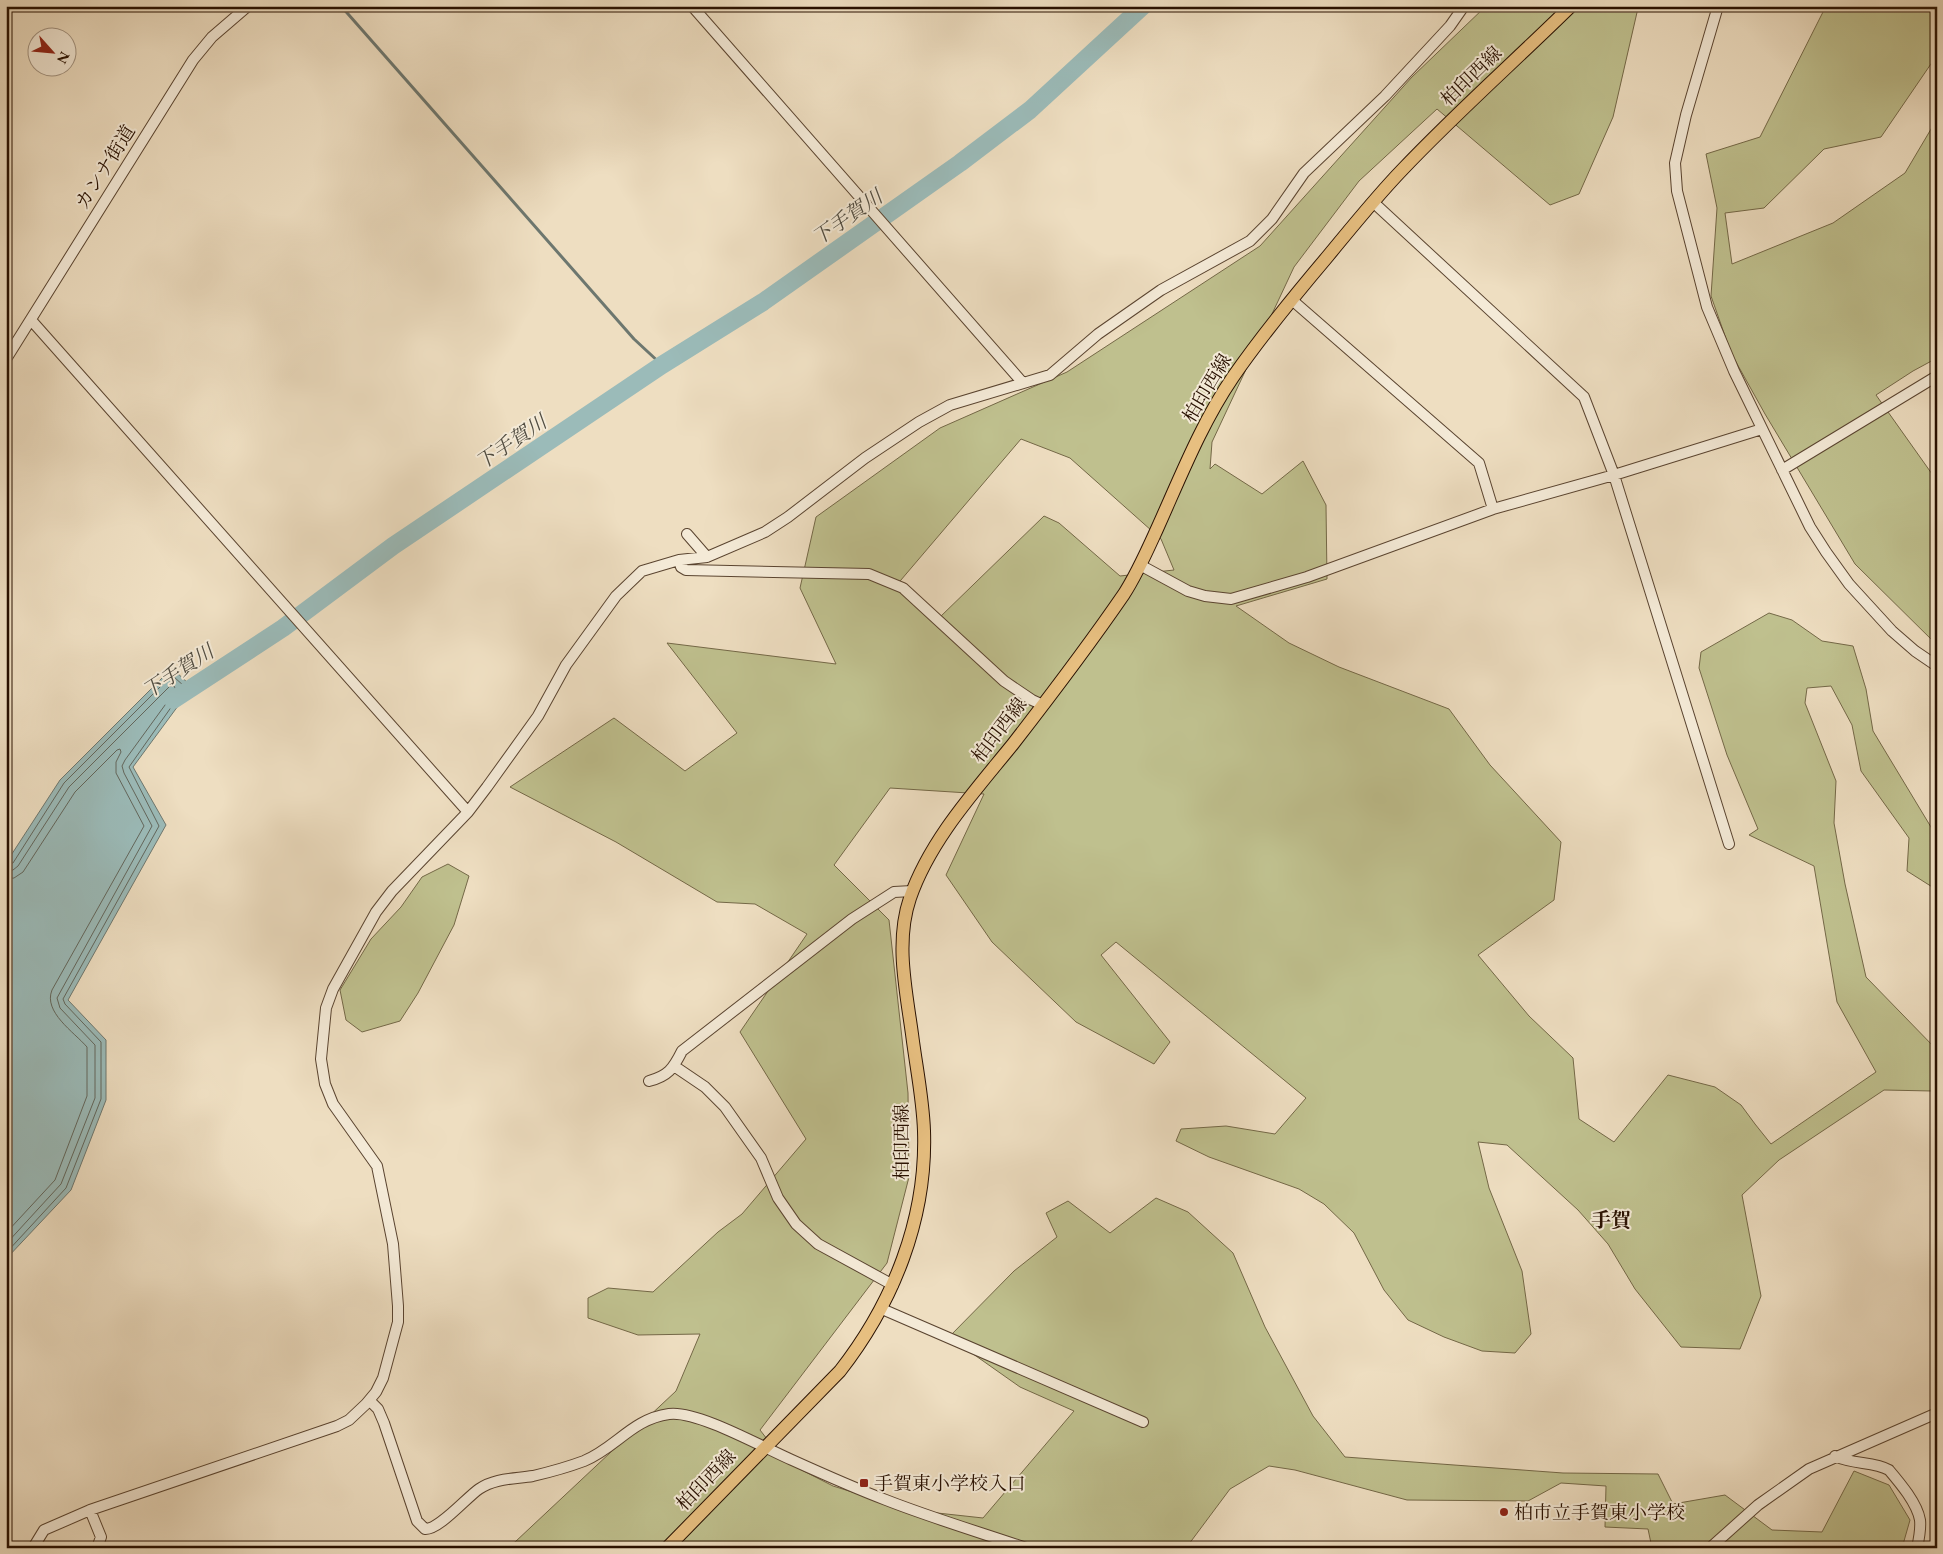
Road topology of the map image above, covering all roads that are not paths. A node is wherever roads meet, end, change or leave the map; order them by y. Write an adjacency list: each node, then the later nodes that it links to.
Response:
1 (248, 6): 8 (street, カンナ街道)
2 (692, 6): 11 (street)
3 (1464, 6): 11 (street)
4 (1571, 6): 6 (main road, 柏印西線)
5 (1718, 6): 12 (street)
6 (1373, 202): 7 (main road, 柏印西線); 14 (street)
7 (1292, 300): 15 (street); 19 (main road, 柏印西線)
8 (31, 320): 9 (street, カンナ街道); 22 (street)
9 (6, 360)
10 (1937, 376): 13 (street)
11 (1022, 382): 17 (street)
12 (1762, 428): 13 (street); 14 (street)
13 (1782, 470): 20 (street)
14 (1614, 475): 15 (street); 23 (street)
15 (1493, 509): 19 (street)
16 (687, 534): 17 (street)
17 (707, 557): 18 (street)
18 (678, 560): 21 (street); 22 (street)
19 (1140, 565): 21 (main road, 柏印西線)
20 (1937, 666)
21 (1043, 705): 24 (main road, 柏印西線)
22 (468, 812): 29 (street)
23 (1729, 844)
24 (912, 891): 25 (street); 27 (main road, 柏印西線)
25 (674, 1066): 26 (street); 27 (street)
26 (649, 1081)
27 (893, 1285): 28 (main road, 柏印西線)
28 (882, 1309): 31 (street); 32 (main road, 柏印西線)
29 (370, 1401): 32 (street); 34 (street)
30 (1937, 1413): 33 (street)
31 (1144, 1422)
32 (764, 1448): 37 (main road, 柏印西線); 38 (street)
33 (1835, 1456): 39 (street); 40 (street)
34 (90, 1510): 35 (street); 36 (street)
35 (33, 1548)
36 (96, 1548)
37 (667, 1548)
38 (1026, 1548)
39 (1710, 1548)
40 (1917, 1548)

